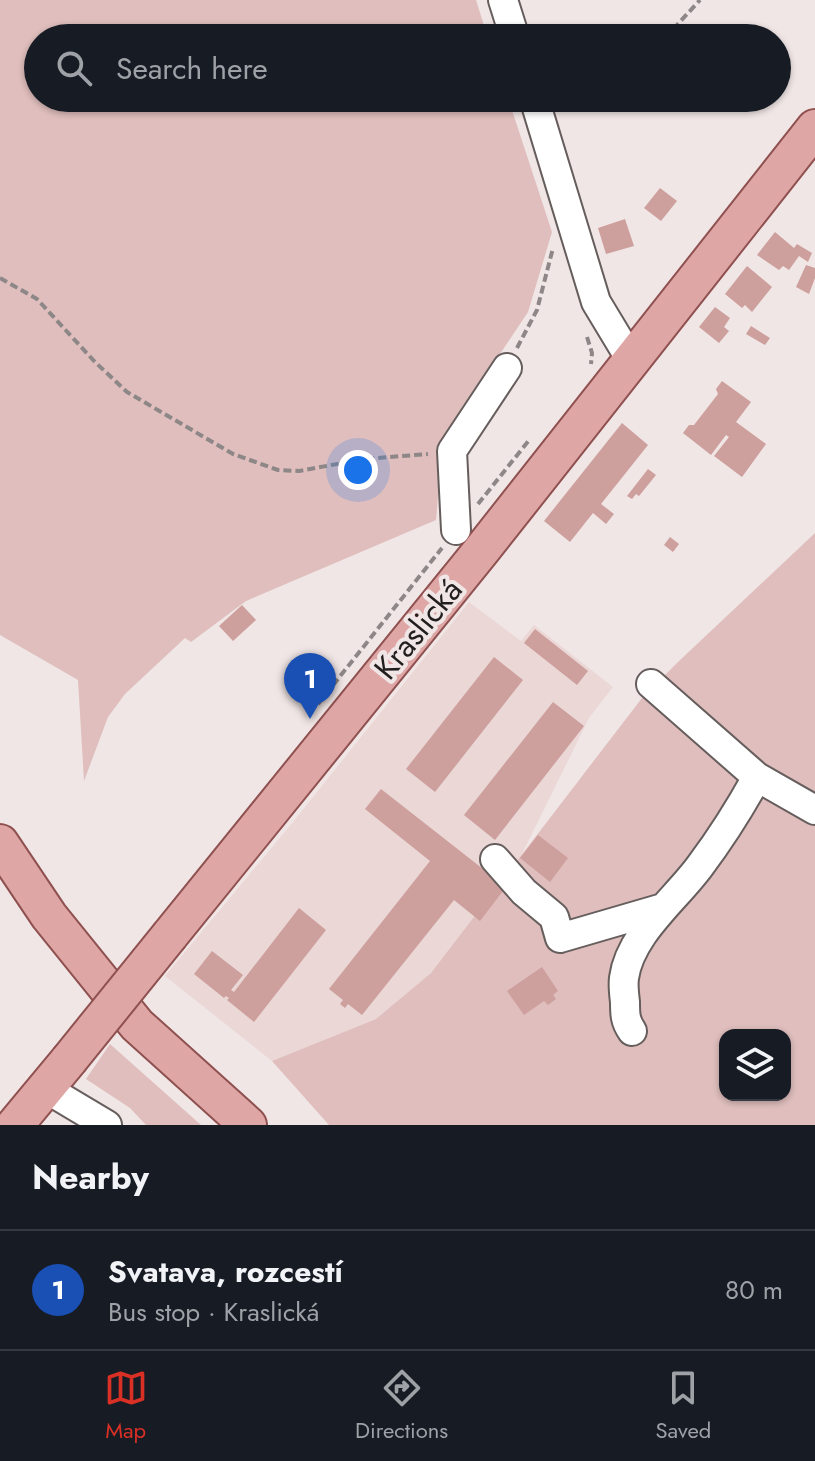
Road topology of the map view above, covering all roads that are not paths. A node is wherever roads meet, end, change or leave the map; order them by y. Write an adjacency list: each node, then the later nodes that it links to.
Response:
1 (503, 0): 2 (street)
2 (511, 24)
3 (538, 112): 5 (street)
4 (815, 128): 5 (main road, Kraslická)
5 (631, 360): 15 (main road, Kraslická, bridge)
6 (507, 368): 7 (street)
7 (456, 530)
8 (651, 684): 9 (street)
9 (757, 777): 10 (street); 13 (street)
10 (815, 810)
11 (0, 843): 18 (main road)
12 (495, 859): 13 (street)
13 (663, 908): 14 (street)
14 (632, 1031)
15 (45, 1088): 16 (main road, Kraslická); 17 (street)
16 (15, 1125)
17 (107, 1125)
18 (248, 1125)

